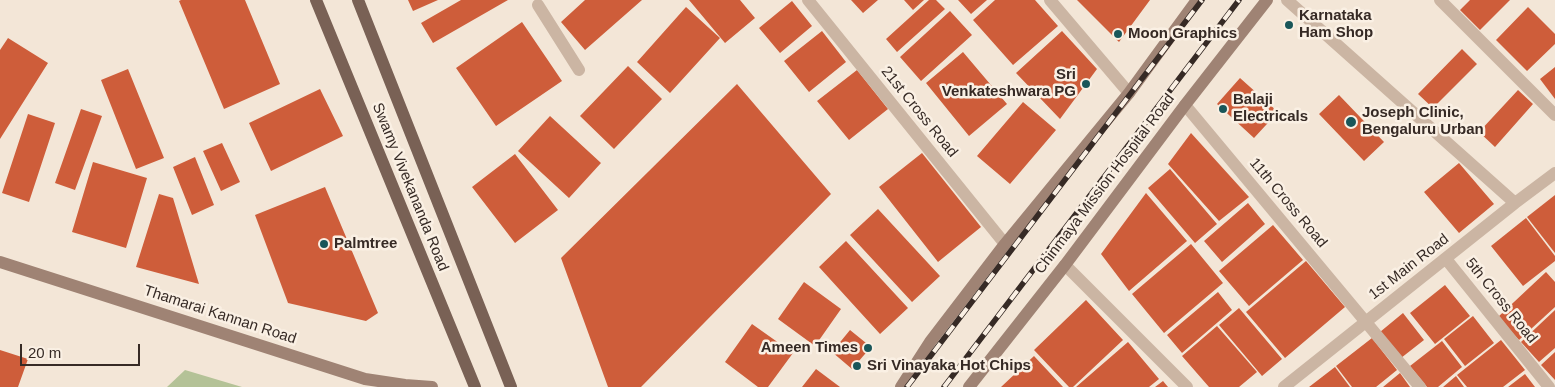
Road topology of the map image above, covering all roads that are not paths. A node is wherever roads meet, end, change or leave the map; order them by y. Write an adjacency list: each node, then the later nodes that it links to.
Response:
1 (316, 0): 22 (main road, Swamy Vivekananda Road)
2 (358, 0): 23 (main road, Swamy Vivekananda Road)
3 (808, 0): 16 (street, 21st Cross Road)
4 (1050, 0): 11 (street)
5 (1197, 0): 11 (main road)
6 (1267, 0): 12 (main road, Chinmaya Mission Hospital Road)
7 (1287, 0): 15 (street)
8 (1440, 0): 13 (street)
9 (539, 2): 10 (street)
10 (579, 70)
11 (1129, 93): 16 (main road)
12 (1185, 104): 19 (main road, Chinmaya Mission Hospital Road); 20 (street, 11th Cross Road)
13 (1555, 115)
14 (1555, 173): 15 (street, 1st Main Road)
15 (1515, 203): 17 (street, 1st Main Road)
16 (1005, 244): 24 (main road)
17 (1446, 259): 20 (street, 1st Main Road); 29 (street, 5th Cross Road)
18 (0, 262): 21 (main road, Thamarai Kannan Road)
19 (1065, 265): 25 (main road, Chinmaya Mission Hospital Road); 26 (street)
20 (1366, 322): 27 (street, 1st Main Road); 28 (street, 11th Cross Road)
21 (432, 387)
22 (475, 387)
23 (511, 387)
24 (901, 387)
25 (969, 387)
26 (1187, 387)
27 (1284, 387)
28 (1420, 387)
29 (1549, 387)

